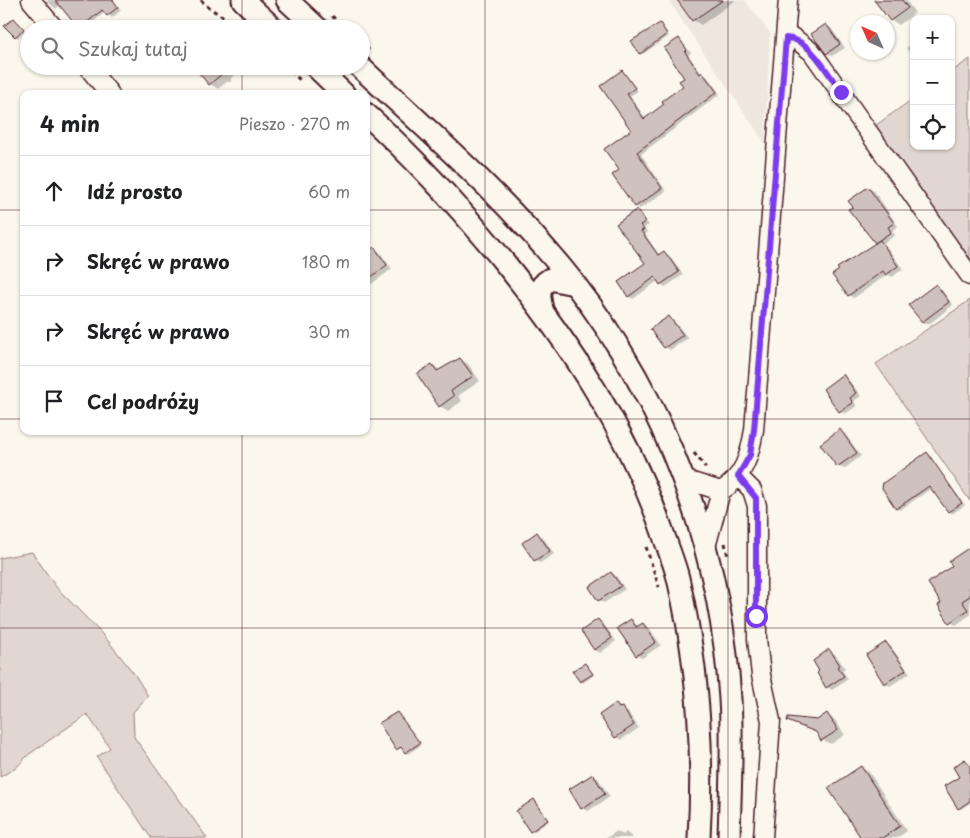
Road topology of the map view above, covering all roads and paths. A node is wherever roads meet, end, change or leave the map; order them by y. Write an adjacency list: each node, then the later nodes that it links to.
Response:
1 (31, 0): 6 (street)
2 (201, 0): 7 (path)
3 (243, 0): 8 (main road)
4 (287, 0): 9 (main road)
5 (788, 0): 10 (street)
6 (48, 20)
7 (229, 20)
8 (264, 20)
9 (308, 20)
10 (786, 38): 17 (street); 20 (street)
11 (94, 75): 14 (street)
12 (324, 75): 15 (main road)
13 (368, 75): 18 (main road)
14 (107, 90)
15 (340, 90)
16 (370, 118): 19 (main road)
17 (970, 276)
18 (574, 284): 19 (main road); 21 (main road)
19 (542, 309): 26 (main road)
20 (738, 476): 22 (street); 28 (street)
21 (683, 479): 22 (street); 24 (main road)
22 (721, 491): 24 (street)
23 (644, 540): 25 (path)
24 (706, 547): 27 (main road)
25 (663, 594)
26 (699, 838)
27 (728, 838)
28 (764, 838)

